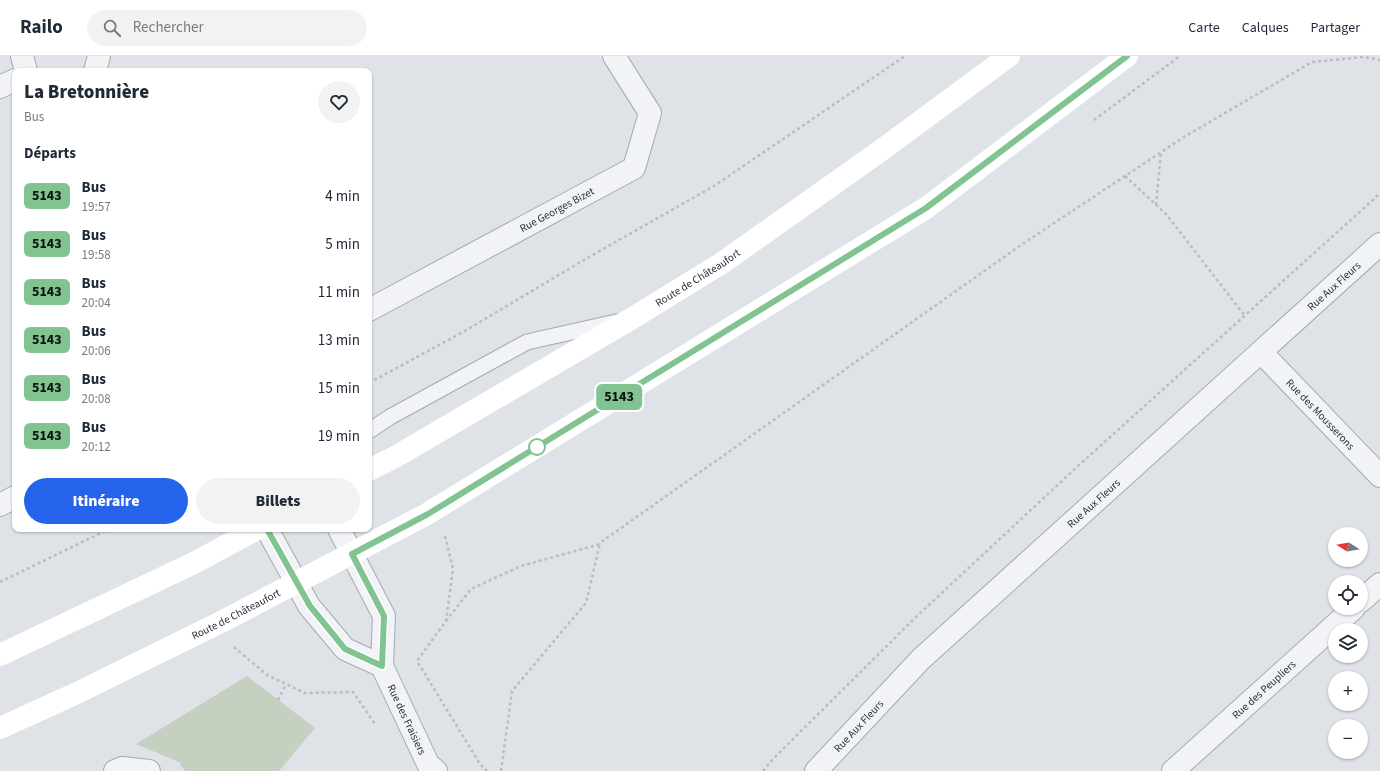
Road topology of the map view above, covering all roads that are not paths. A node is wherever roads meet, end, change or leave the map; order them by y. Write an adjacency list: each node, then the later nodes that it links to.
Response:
1 (22, 56): 6 (street)
2 (99, 56): 7 (street)
3 (615, 56): 11 (street, Rue Georges Bizet)
4 (1009, 56): 12 (main road, Route de Châteaufort)
5 (1127, 56): 22 (main road, Route de Châteaufort)
6 (25, 68)
7 (96, 68)
8 (12, 81): 9 (street)
9 (0, 87)
10 (1380, 244): 13 (street, Rue Aux Fleurs)
11 (372, 308)
12 (631, 319): 14 (lane); 15 (main road, Route de Châteaufort)
13 (1261, 352): 16 (street, Rue des Mousserons); 33 (street, Rue Aux Fleurs)
14 (372, 429)
15 (372, 468)
16 (1380, 476)
17 (12, 499): 18 (street)
18 (0, 505)
19 (251, 532): 27 (main road)
20 (270, 532): 23 (street)
21 (341, 532): 22 (street)
22 (352, 554): 23 (main road, Route de Châteaufort); 28 (street)
23 (297, 583): 28 (street); 29 (main road, Route de Châteaufort)
24 (1380, 584): 25 (street)
25 (1368, 595)
26 (1346, 615): 34 (street, Rue des Peupliers)
27 (0, 655)
28 (382, 666): 32 (street, Rue des Fraisiers)
29 (0, 728)
30 (115, 771): 31 (street)
31 (149, 771)
32 (436, 771)
33 (816, 771)
34 (1173, 771)

